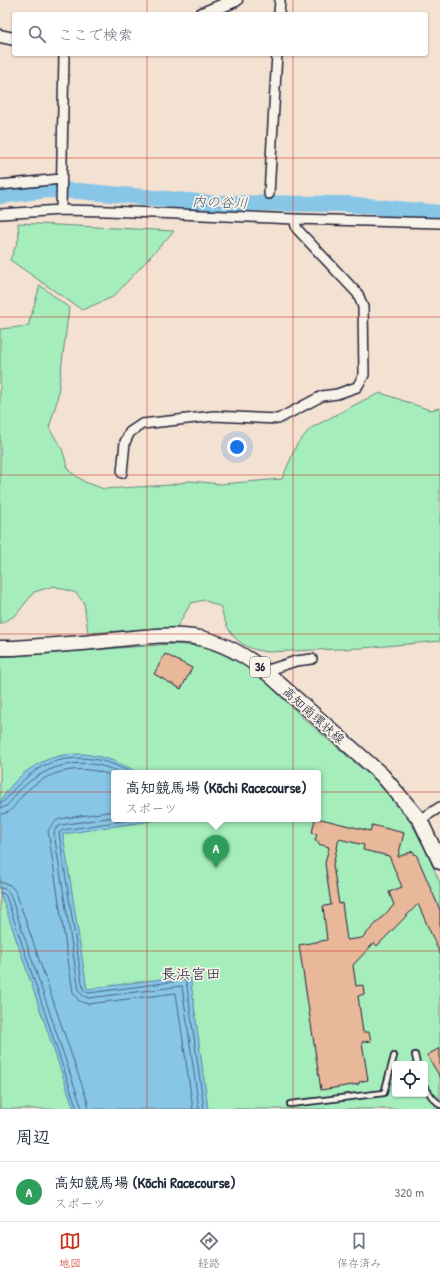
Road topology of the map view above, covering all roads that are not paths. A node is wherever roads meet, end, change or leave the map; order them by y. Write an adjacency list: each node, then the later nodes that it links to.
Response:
1 (236, 0): 3 (street)
2 (280, 0): 4 (street)
3 (207, 12)
4 (279, 12)
5 (0, 36): 6 (street)
6 (12, 39)
7 (64, 56): 9 (street)
8 (277, 56): 11 (street)
9 (61, 181): 10 (street); 12 (street)
10 (0, 185)
11 (269, 194)
12 (60, 208): 13 (street); 14 (street)
13 (0, 214)
14 (294, 219): 15 (street); 16 (street)
15 (440, 222)
16 (122, 473)
17 (0, 648): 19 (main road, 高知南環状線 / 36)
18 (312, 659): 19 (street)
19 (265, 671): 21 (main road, 高知南環状線 / 36)
20 (440, 807): 21 (street)
21 (420, 820): 22 (main road, 高知南環状線 / 36)
22 (440, 862)
23 (415, 1055): 25 (lane)
24 (394, 1056): 29 (lane)
25 (416, 1061)
26 (428, 1091): 28 (lane)
27 (290, 1104): 29 (lane)
28 (440, 1105)
29 (297, 1106)

